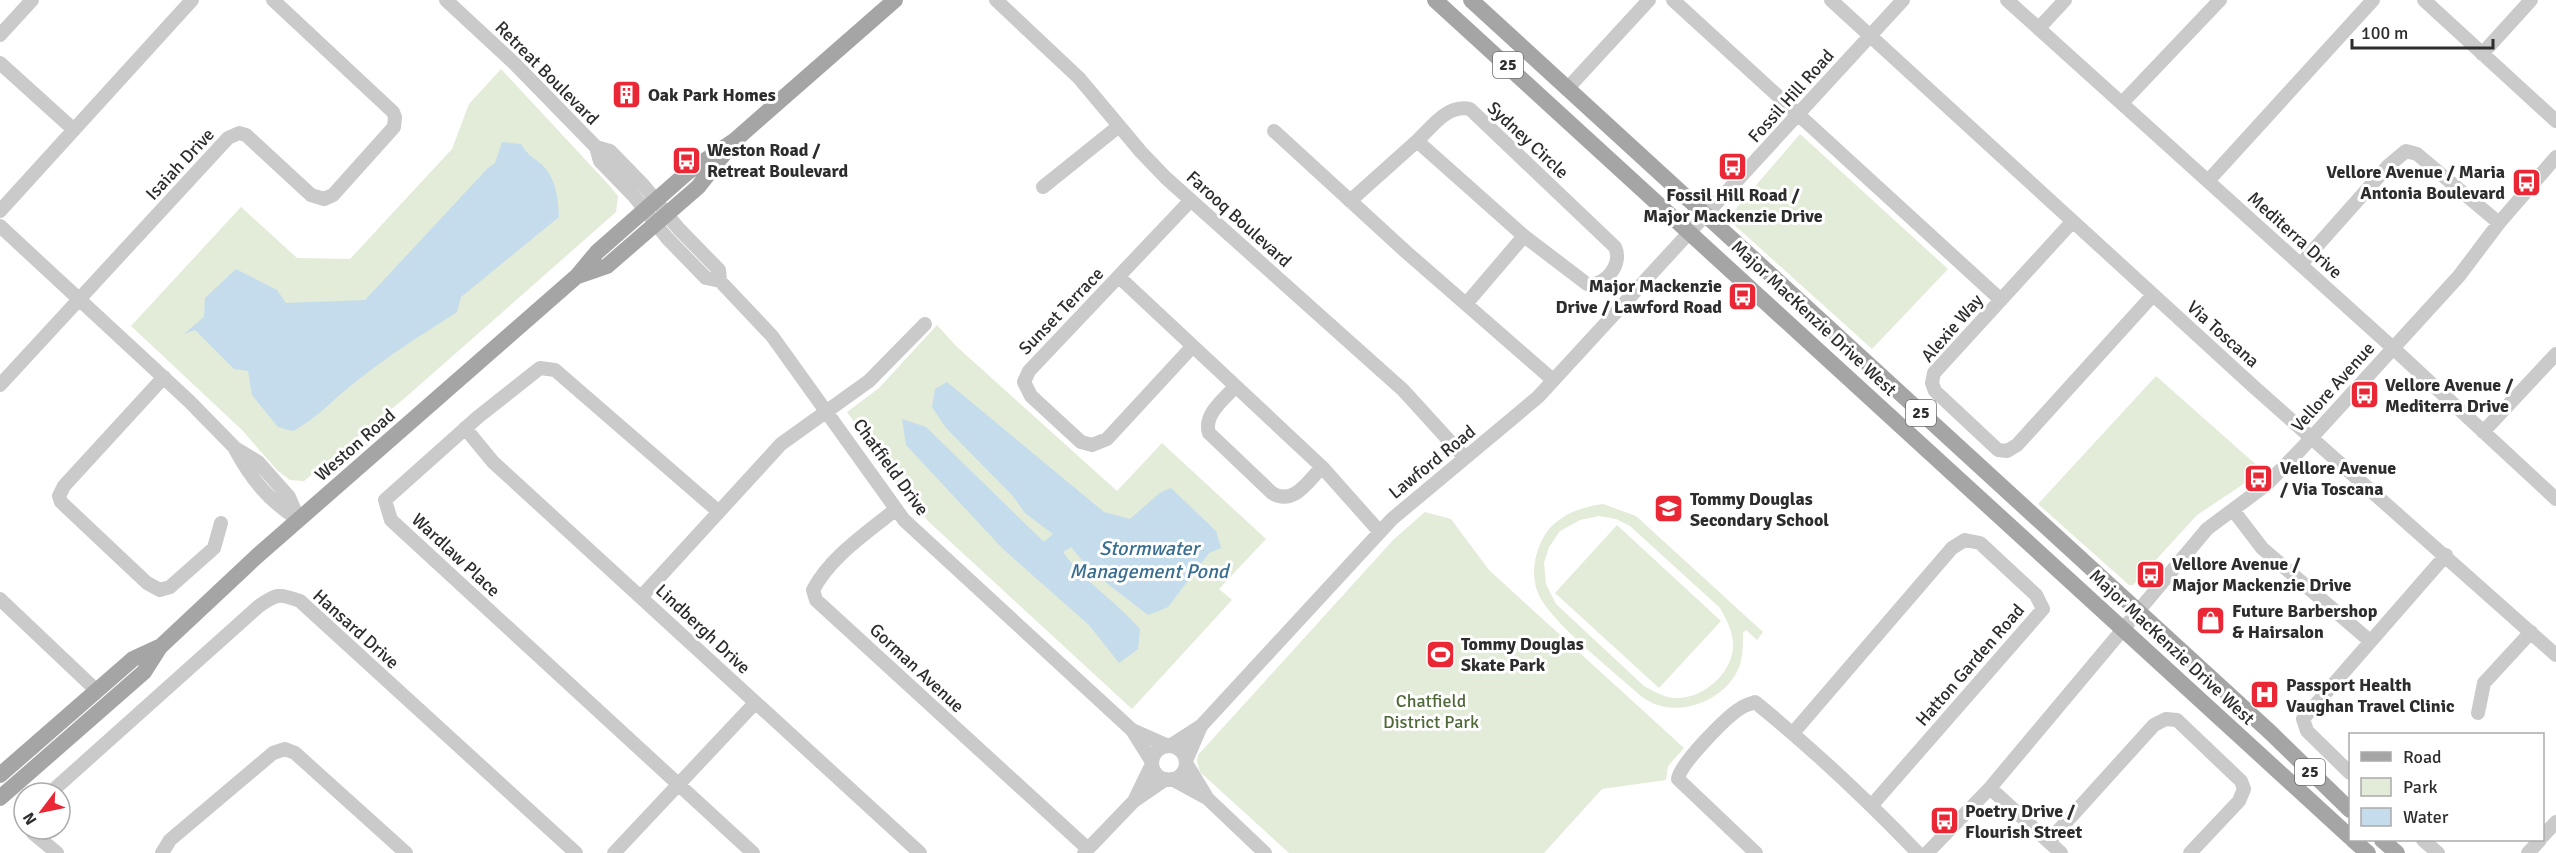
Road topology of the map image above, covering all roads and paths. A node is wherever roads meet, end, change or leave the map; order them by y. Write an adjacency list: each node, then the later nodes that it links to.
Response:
1 (32, 0): 20 (street)
2 (192, 0): 29 (street)
3 (273, 0): 48 (street, Isaiah Drive)
4 (446, 0): 38 (street, Retreat Boulevard)
5 (895, 0): 38 (main road, Weston Road)
6 (996, 0): 28 (street, Farooq Boulevard)
7 (1435, 0): 43 (main road, Major MacKenzie Drive West / 25)
8 (1471, 0): 24 (main road, Major MacKenzie Drive West / 25)
9 (1649, 0): 24 (street)
10 (1673, 0): 26 (street)
11 (1831, 0): 21 (street, Via Toscana)
12 (1903, 0): 21 (street, Fossil Hill Road)
13 (2007, 0): 19 (street, Mediterra Drive)
14 (2065, 0): 19 (street)
15 (2220, 0): 25 (street)
16 (2373, 0): 33 (street)
17 (2424, 0): 22 (street)
18 (2531, 0): 22 (street)
19 (2039, 28): 25 (street, Mediterra Drive)
20 (0, 35)
21 (1870, 36): 26 (street, Fossil Hill Road); 40 (street, Via Toscana)
22 (2482, 54): 27 (street)
23 (0, 63): 29 (street)
24 (1573, 83): 39 (main road, Major MacKenzie Drive West / 25)
25 (2122, 103): 33 (street, Mediterra Drive)
26 (1798, 115): 39 (street, Fossil Hill Road); 49 (street)
27 (2556, 121)
28 (1119, 126): 34 (street); 35 (street, Farooq Boulevard)
29 (72, 129): 37 (street)
30 (1274, 131): 36 (street)
31 (1417, 141): 36 (street); 44 (street, Sydney Circle); 44 (street, Sydney Circle)
32 (2556, 157): 41 (street, Vellore Avenue)
33 (2208, 181): 45 (street, Mediterra Drive)
34 (1043, 187)
35 (1191, 200): 46 (street, Sunset Terrace); 63 (street, Farooq Boulevard)
36 (1350, 201): 50 (street)
37 (0, 211)
38 (656, 212): 59 (street, Chatfield Drive); 69 (main road, Weston Road)
39 (1705, 215): 43 (street, Fossil Hill Road); 75 (main road, Major MacKenzie Drive West / 25)
40 (2072, 222): 47 (street, Via Toscana); 49 (street, Alexie Way)
41 (2499, 223): 45 (street); 53 (street, Vellore Avenue)
42 (0, 226): 48 (street)
43 (1690, 231): 56 (street, Lawford Road); 76 (main road, Major MacKenzie Drive West / 25)
44 (1524, 236): 50 (street)
45 (2301, 264): 53 (street, Mediterra Drive)
46 (1119, 277): 52 (street); 52 (street, Sunset Terrace)
47 (2153, 295): 49 (street, Alexie Way); 62 (street, Via Toscana)
48 (79, 299): 55 (street); 57 (street)
49 (2001, 300)
50 (1466, 304): 56 (street)
51 (925, 324): 59 (street)
52 (1191, 347): 58 (street)
53 (2393, 348): 61 (street, Mediterra Drive); 62 (street, Vellore Avenue)
54 (2556, 354): 61 (street)
55 (164, 377): 69 (street); 70 (street)
56 (1553, 381): 63 (street, Lawford Road)
57 (0, 386)
58 (1235, 387): 64 (street); 64 (street)
59 (827, 410): 66 (street, Chatfield Drive); 68 (street)
60 (465, 428): 68 (street, Wardlaw Place); 73 (street, Lindbergh Drive); 94 (street, Wardlaw Place)
61 (2483, 432): 65 (street, Mediterra Drive)
62 (2312, 437): 67 (street, Vellore Avenue); 72 (street, Via Toscana)
63 (1465, 458): 71 (street, Lawford Road)
64 (1322, 467): 71 (street)
65 (2556, 499)
66 (896, 509): 85 (street, Chatfield Drive); 110 (street, Gorman Avenue)
67 (2233, 510): 75 (street, Vellore Avenue); 78 (street)
68 (719, 513): 73 (street)
69 (299, 520): 79 (main road, Weston Road)
70 (221, 523)
71 (1379, 531): 84 (street, Lawford Road)
72 (2446, 555): 77 (street, Via Toscana); 78 (street)
73 (641, 597): 82 (street, Lindbergh Drive)
74 (0, 599): 81 (street)
75 (2138, 612): 76 (street, Vellore Avenue); 100 (main road, Major MacKenzie Drive West / 25)
76 (2123, 628): 95 (street, Vellore Avenue); 102 (main road, Major MacKenzie Drive West / 25)
77 (2531, 632): 80 (street, Via Toscana); 83 (street)
78 (2370, 641): 90 (street)
79 (160, 647): 81 (main road, Weston Road); 96 (main road, Weston Road)
80 (2556, 655)
81 (97, 690): 91 (main road, Weston Road)
82 (756, 703): 94 (street); 117 (street, Lindbergh Drive)
83 (2478, 713)
84 (1201, 726): 87 (street, Lawford Road); 88 (street, Lawford Road)
85 (1132, 730): 87 (street, Chatfield Drive); 89 (street, Chatfield Drive)
86 (1792, 733): 99 (street); 99 (street, Hatton Garden Road); 119 (street)
87 (1169, 746): 88 (street); 89 (street)
88 (1186, 762): 92 (street); 97 (street)
89 (1152, 763): 92 (street); 98 (street)
90 (2349, 771)
91 (0, 775)
92 (1169, 779): 97 (street); 98 (street)
93 (63, 781): 114 (street, Hansard Drive)
94 (679, 785): 115 (street); 116 (street, Wardlaw Place)
95 (1990, 788): 105 (street); 121 (street, Vellore Avenue)
96 (0, 798)
97 (1207, 798): 118 (street)
98 (1134, 801): 110 (street)
99 (1872, 805): 120 (street)
100 (2349, 809)
101 (2556, 822): 103 (street)
102 (2349, 835)
103 (2544, 835)
104 (44, 841): 111 (street)
105 (2049, 841): 122 (street); 123 (street)
106 (2355, 841): 124 (main road, Major MacKenzie Drive West / 25)
107 (2383, 841): 125 (main road)
108 (2424, 841): 126 (street)
109 (2538, 841): 127 (street)
110 (1086, 851)
111 (57, 853)
112 (162, 853): 113 (street)
113 (406, 853)
114 (576, 853)
115 (614, 853)
116 (753, 853)
117 (920, 853)
118 (1265, 853)
119 (1756, 853)
120 (1918, 853)
121 (1927, 853)
122 (2061, 853)
123 (2190, 853)
124 (2368, 853)
125 (2397, 853)
126 (2438, 853)
127 (2528, 853)

